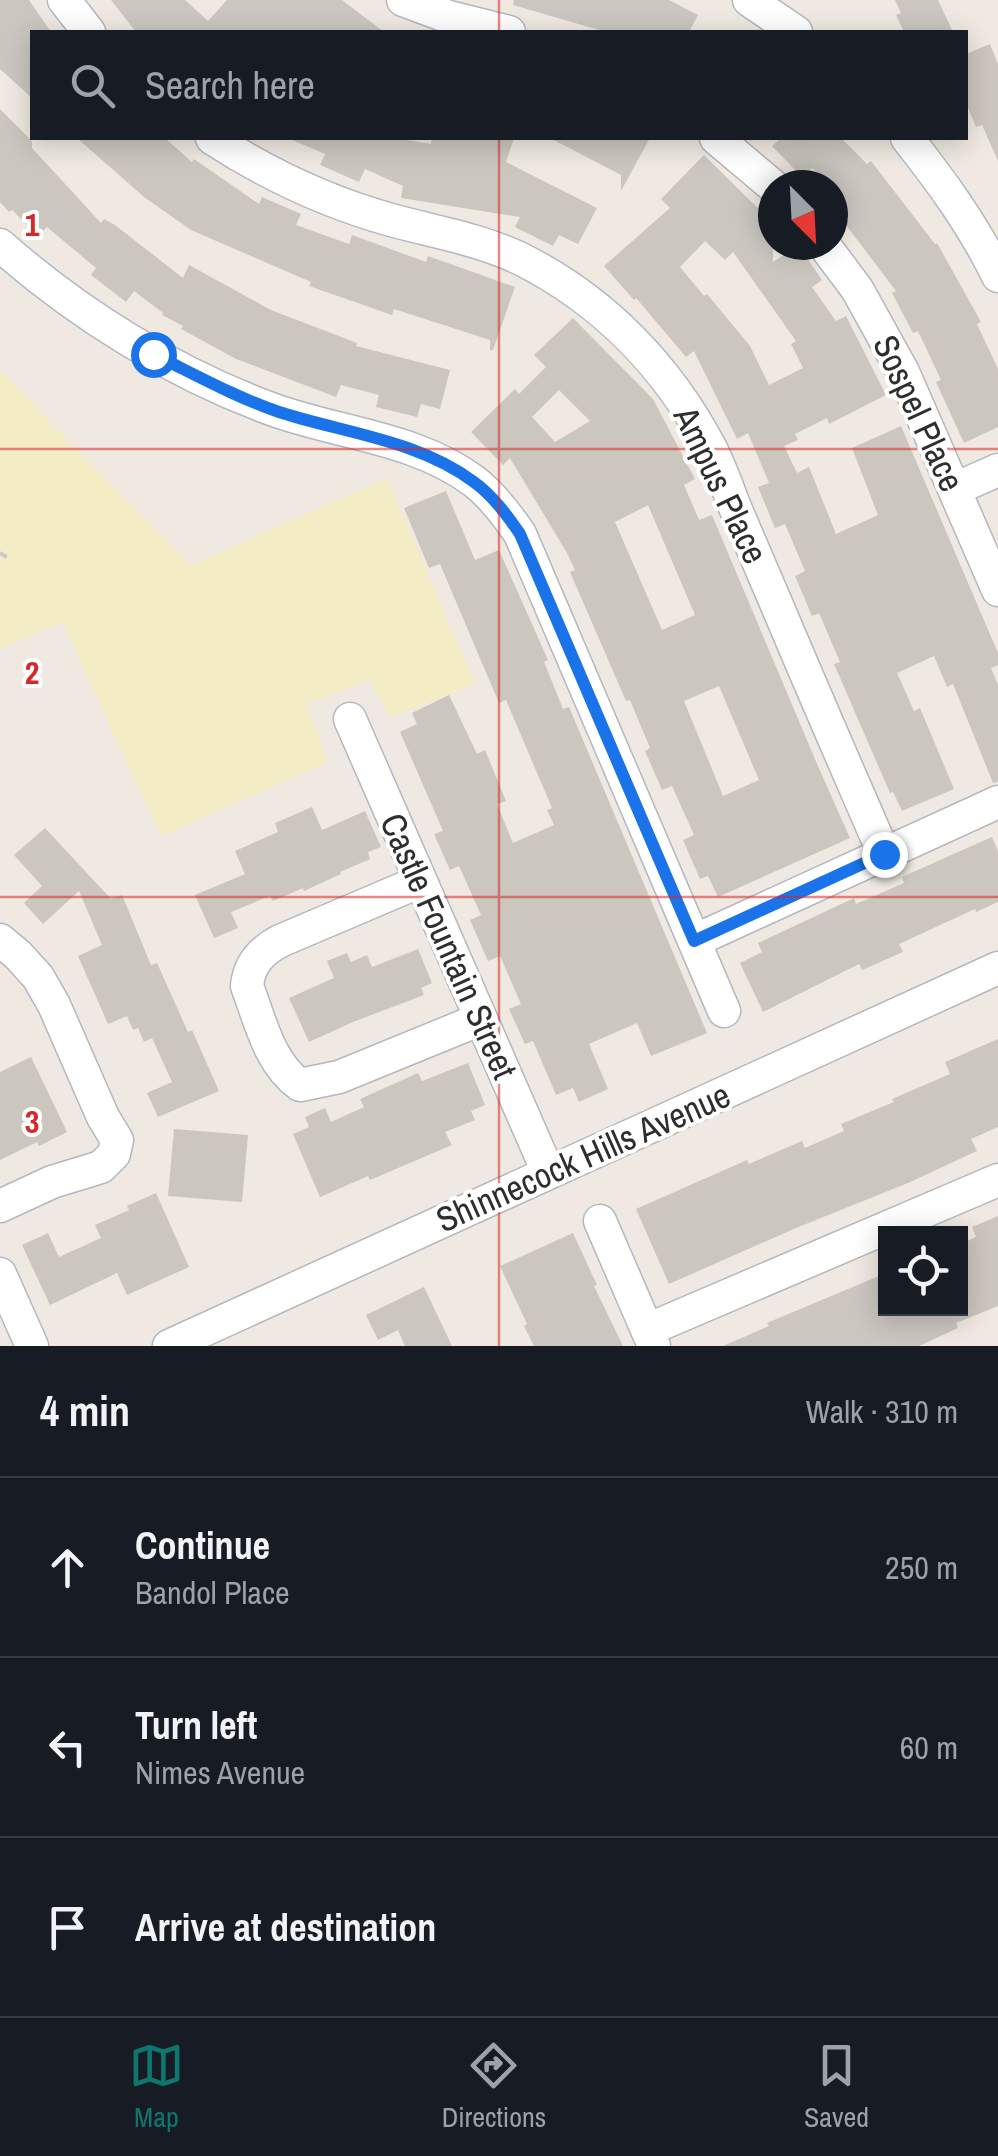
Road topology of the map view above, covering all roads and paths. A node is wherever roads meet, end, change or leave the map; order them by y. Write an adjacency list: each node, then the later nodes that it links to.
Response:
1 (64, 0): 4 (street)
2 (403, 0): 5 (street)
3 (749, 0): 6 (street)
4 (87, 30)
5 (501, 30)
6 (793, 30)
7 (215, 140): 21 (street, Ampus Place)
8 (718, 140): 10 (street)
9 (908, 140): 13 (street)
10 (758, 173)
11 (0, 246): 24 (street)
12 (836, 260): 15 (street, Sospel Place)
13 (998, 276)
14 (998, 470): 15 (street)
15 (954, 489): 18 (street, Sospel Place)
16 (0, 553): 17 (path)
17 (0, 561)
18 (998, 590)
19 (350, 719): 22 (street, Castle Fountain Street)
20 (998, 802): 21 (street)
21 (884, 854): 24 (street)
22 (421, 881): 27 (street, Castle Fountain Street); 27 (street)
23 (0, 940): 30 (street)
24 (694, 941): 26 (street)
25 (998, 968): 28 (street, Shinnecock Hills Avenue)
26 (724, 1011)
27 (481, 1018): 28 (street, Castle Fountain Street)
28 (548, 1172): 35 (street, Shinnecock Hills Avenue)
29 (998, 1180): 33 (street)
30 (0, 1206)
31 (600, 1221): 33 (street)
32 (3, 1286): 34 (street)
33 (651, 1338)
34 (32, 1346)
35 (169, 1346)

